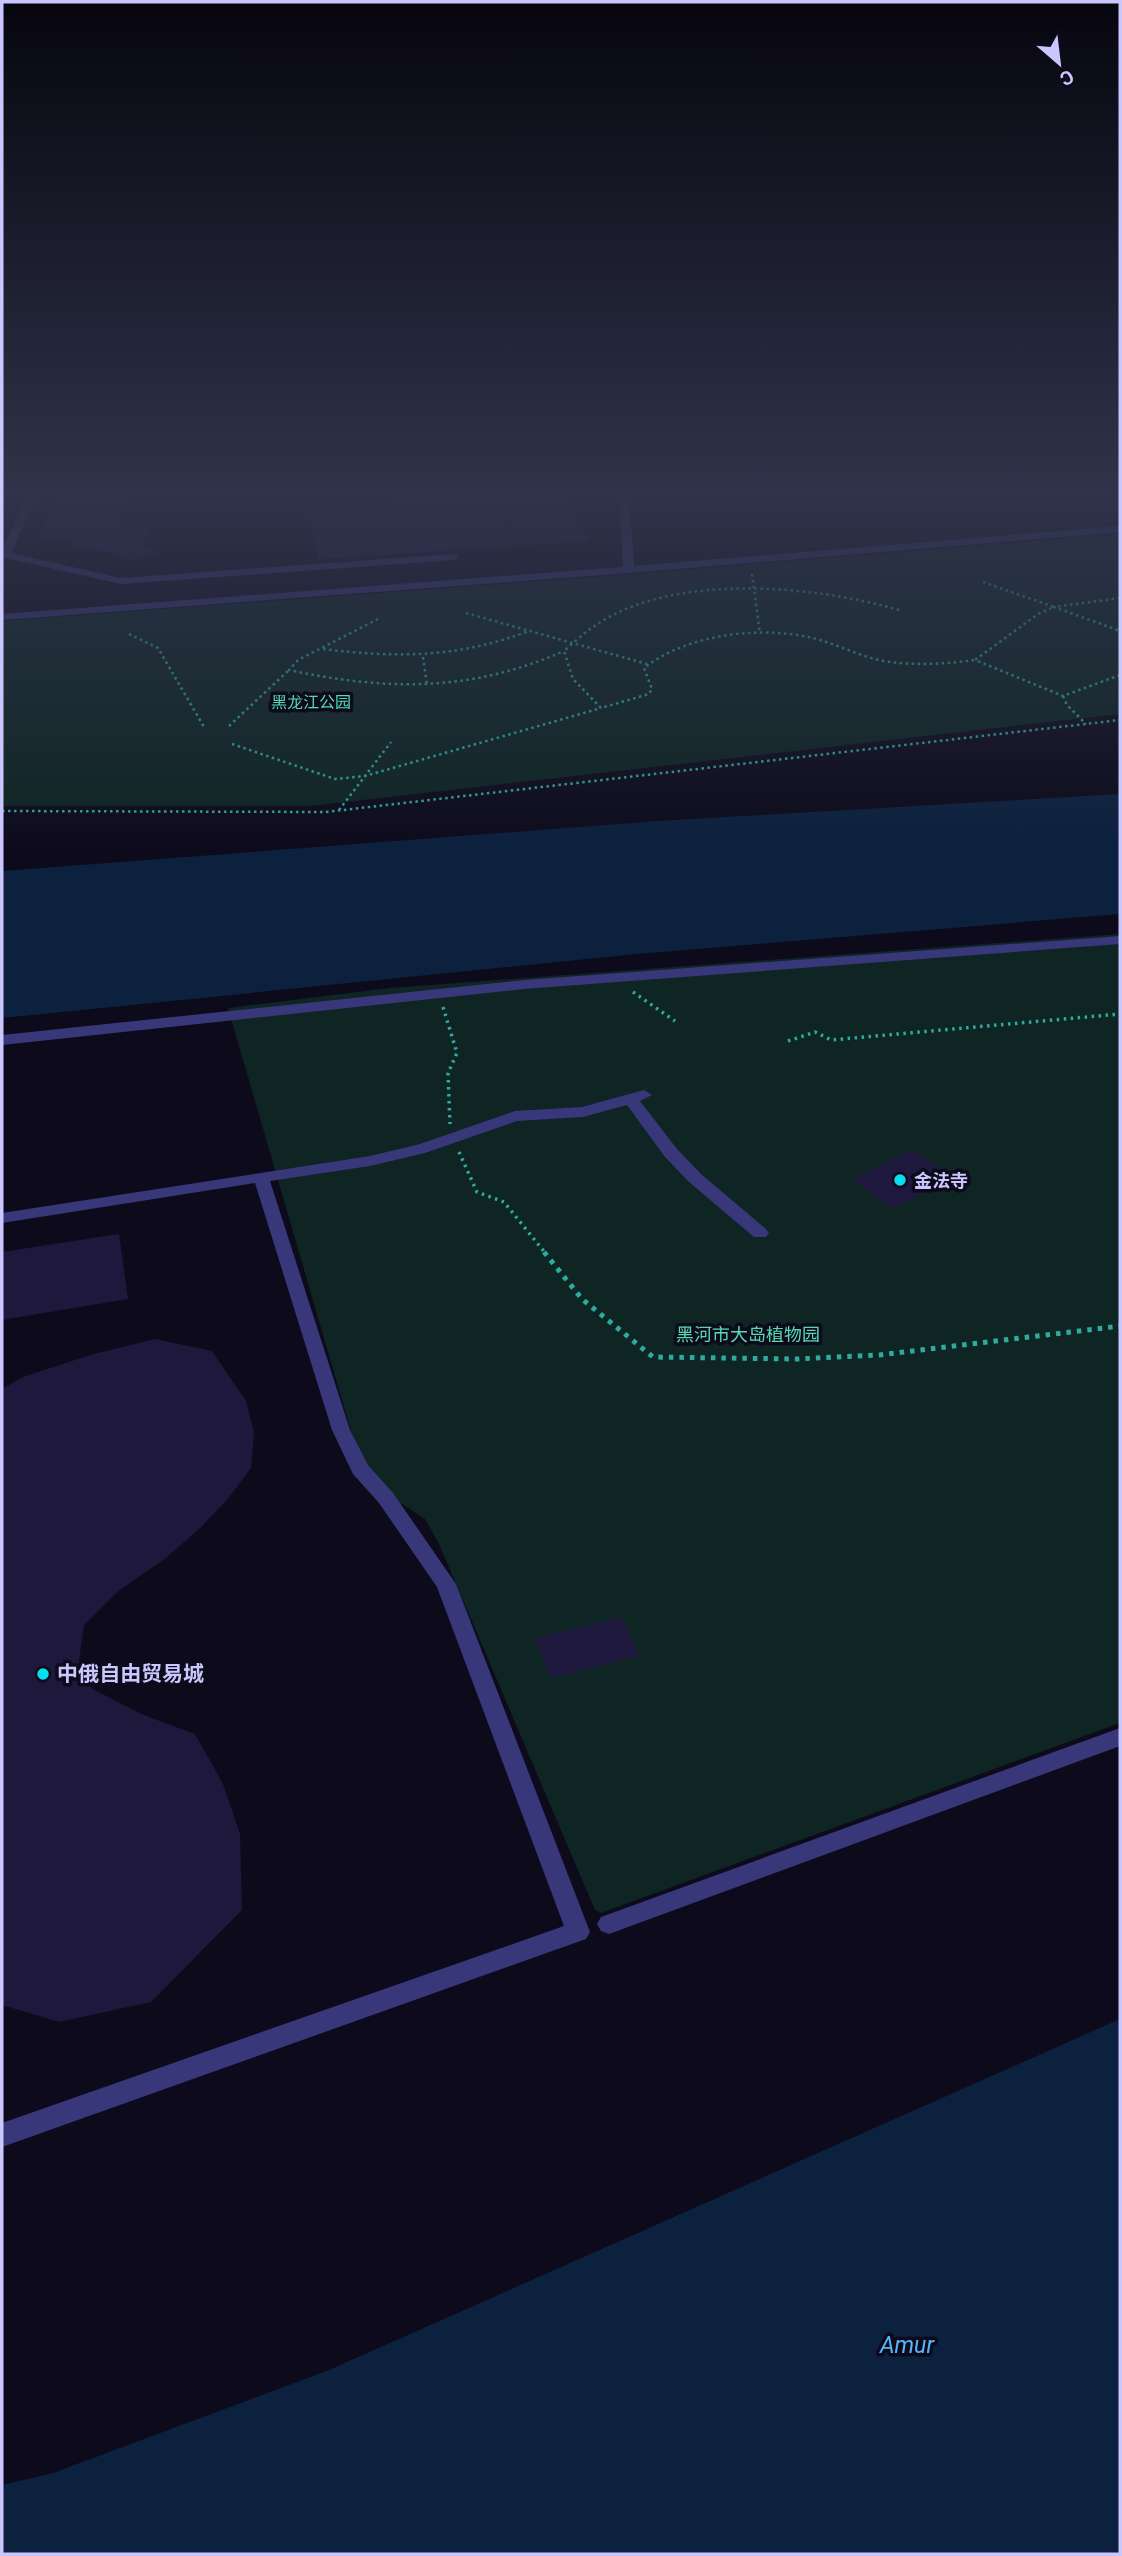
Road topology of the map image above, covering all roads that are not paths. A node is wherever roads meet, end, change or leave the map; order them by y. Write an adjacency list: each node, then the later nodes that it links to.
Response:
1 (46, 612): 2 (street)
2 (2, 617)
3 (1120, 940): 4 (street)
4 (2, 1040)
5 (261, 1177): 6 (street); 7 (street); 10 (street)
6 (2, 1218)
7 (760, 1233)
8 (1120, 1737): 9 (street)
9 (609, 1924)
10 (2, 2135)

